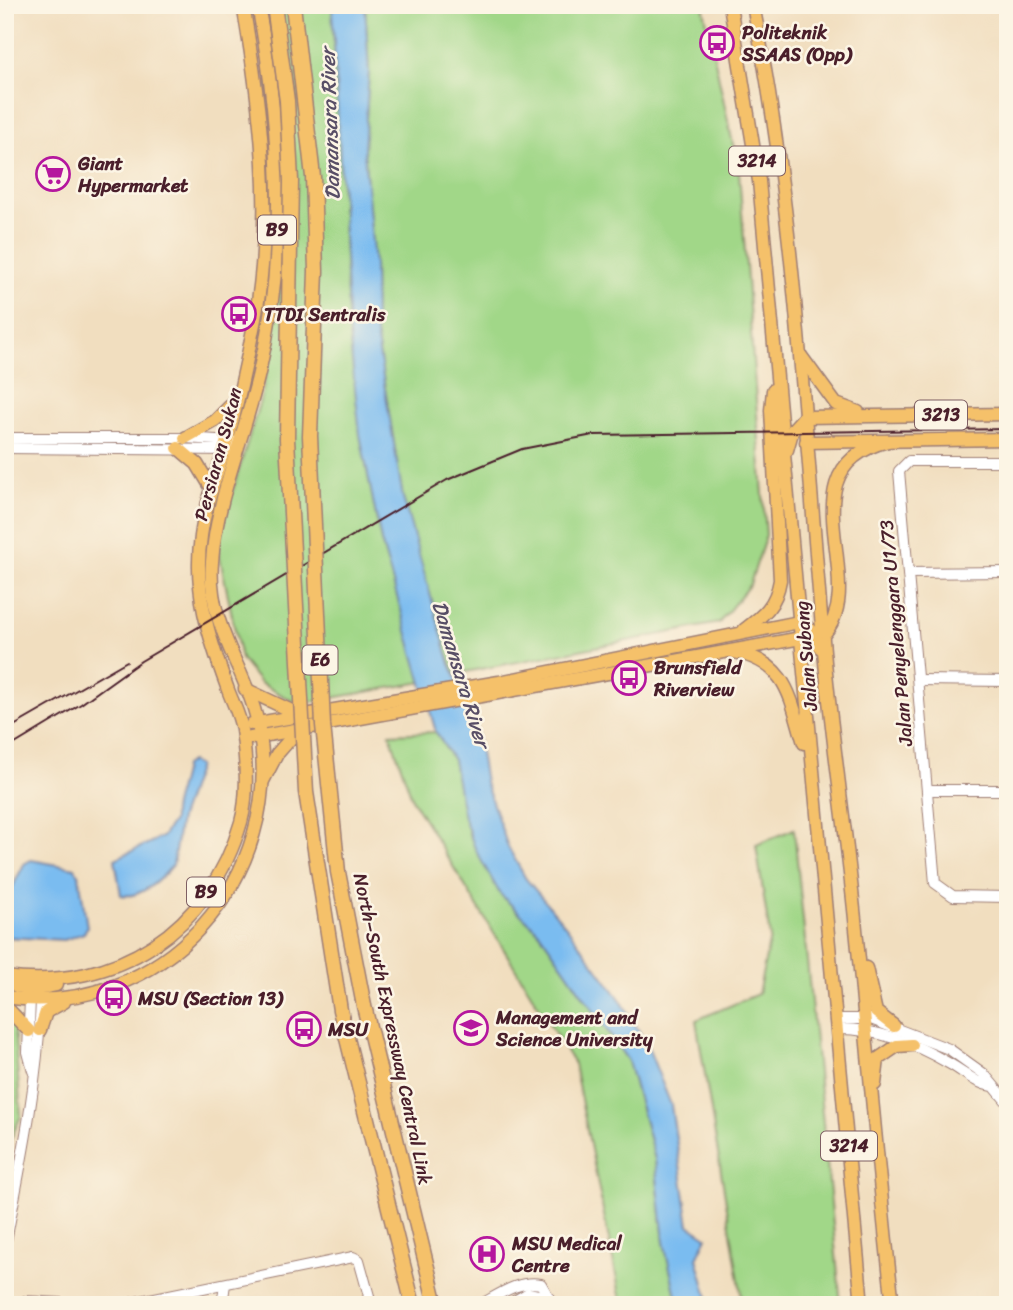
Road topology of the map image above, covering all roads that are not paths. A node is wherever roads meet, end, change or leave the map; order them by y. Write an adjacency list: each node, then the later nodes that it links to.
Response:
1 (243, 5): 9 (main road, Persiaran Sukan / B9)
2 (258, 5): 21 (main road, Persiaran Sukan / B9)
3 (274, 5): 70 (highway, North–South Expressway Central Link / E6, bridge)
4 (293, 5): 71 (highway, North–South Expressway Central Link / E6, bridge)
5 (730, 5): 8 (main road, Jalan Subang / 3214)
6 (753, 5): 7 (main road, Jalan Subang / 3214)
7 (799, 352): 12 (main road); 13 (main road, Jalan Subang / 3214)
8 (777, 374): 10 (main road, Jalan Subang / 3214); 29 (main road)
9 (239, 397): 19 (main road); 20 (main road, Persiaran Sukan / B9)
10 (779, 402): 14 (main road); 24 (main road, Jalan Subang / 3214)
11 (1008, 414): 12 (main road, 3213)
12 (875, 416): 13 (main road, 3213)
13 (804, 417): 14 (main road); 18 (main road, Jalan Subang / 3214)
14 (793, 429): 18 (main road); 24 (main road)
15 (5, 438): 19 (street)
16 (1008, 439): 17 (main road, 3213)
17 (888, 441): 18 (main road, 3213); 30 (main road)
18 (806, 442): 30 (main road, Jalan Subang / 3214)
19 (182, 443): 20 (street); 22 (street); 25 (main road)
20 (226, 444): 21 (street); 25 (main road, Persiaran Sukan / B9)
21 (240, 447): 35 (main road, Persiaran Sukan / B9)
22 (5, 448)
23 (1008, 461): 27 (street, Jalan Penyelenggara U1/73)
24 (785, 467): 28 (main road, Jalan Subang / 3214)
25 (211, 487): 40 (main road, Persiaran Sukan / B9)
26 (1008, 572): 27 (street)
27 (908, 573): 32 (street, Jalan Penyelenggara U1/73)
28 (799, 622): 29 (main road); 30 (main road)
29 (738, 634): 34 (main road)
30 (811, 634): 31 (main road); 42 (main road, Jalan Subang / 3214); 47 (main road, Jalan Subang / 3214)
31 (728, 651): 34 (main road); 42 (main road)
32 (918, 680): 33 (street); 44 (street, Jalan Penyelenggara U1/73)
33 (1008, 681)
34 (500, 687): 36 (main road)
35 (245, 689): 37 (main road); 38 (main road, Persiaran Sukan / B9)
36 (399, 705): 37 (main road); 39 (main road)
37 (298, 713): 38 (main road)
38 (258, 722): 40 (main road); 41 (main road, Persiaran Sukan / B9)
39 (298, 730): 41 (main road); 43 (main road)
40 (243, 733): 41 (main road); 49 (main road, Persiaran Sukan / B9)
41 (259, 737): 43 (main road, Persiaran Sukan / B9)
42 (811, 764): 56 (main road, Jalan Subang / 3214)
43 (262, 783): 53 (main road, Persiaran Sukan / B9)
44 (927, 790): 45 (street); 46 (street, Jalan Penyelenggara U1/73)
45 (1008, 790)
46 (1008, 897)
47 (855, 920): 55 (main road, Jalan Subang / 3214); 57 (main road)
48 (5, 978): 49 (main road, Persiaran Sukan / B9)
49 (75, 979): 51 (main road)
50 (5, 984): 51 (main road)
51 (35, 996): 52 (main road, Persiaran Sukan / B9); 53 (main road, Persiaran Sukan / B9); 58 (street)
52 (5, 997)
53 (77, 997): 58 (main road)
54 (5, 1006): 58 (main road)
55 (863, 1023): 56 (street); 57 (street); 59 (street); 62 (main road, Jalan Subang / 3214)
56 (837, 1024): 76 (main road, Jalan Subang / 3214)
57 (894, 1026): 60 (street)
58 (35, 1031): 63 (street)
59 (912, 1045): 60 (street); 62 (main road)
60 (992, 1086): 61 (street)
61 (1008, 1103)
62 (873, 1123): 77 (main road, Jalan Subang / 3214)
63 (5, 1246)
64 (225, 1284): 67 (street); 68 (street); 69 (street)
65 (19, 1305): 66 (street)
66 (98, 1305)
67 (121, 1305)
68 (222, 1305)
69 (354, 1305)
70 (413, 1305)
71 (436, 1305)
72 (480, 1305): 75 (street)
73 (508, 1305): 74 (street)
74 (543, 1305)
75 (554, 1305)
76 (862, 1305)
77 (893, 1305)

